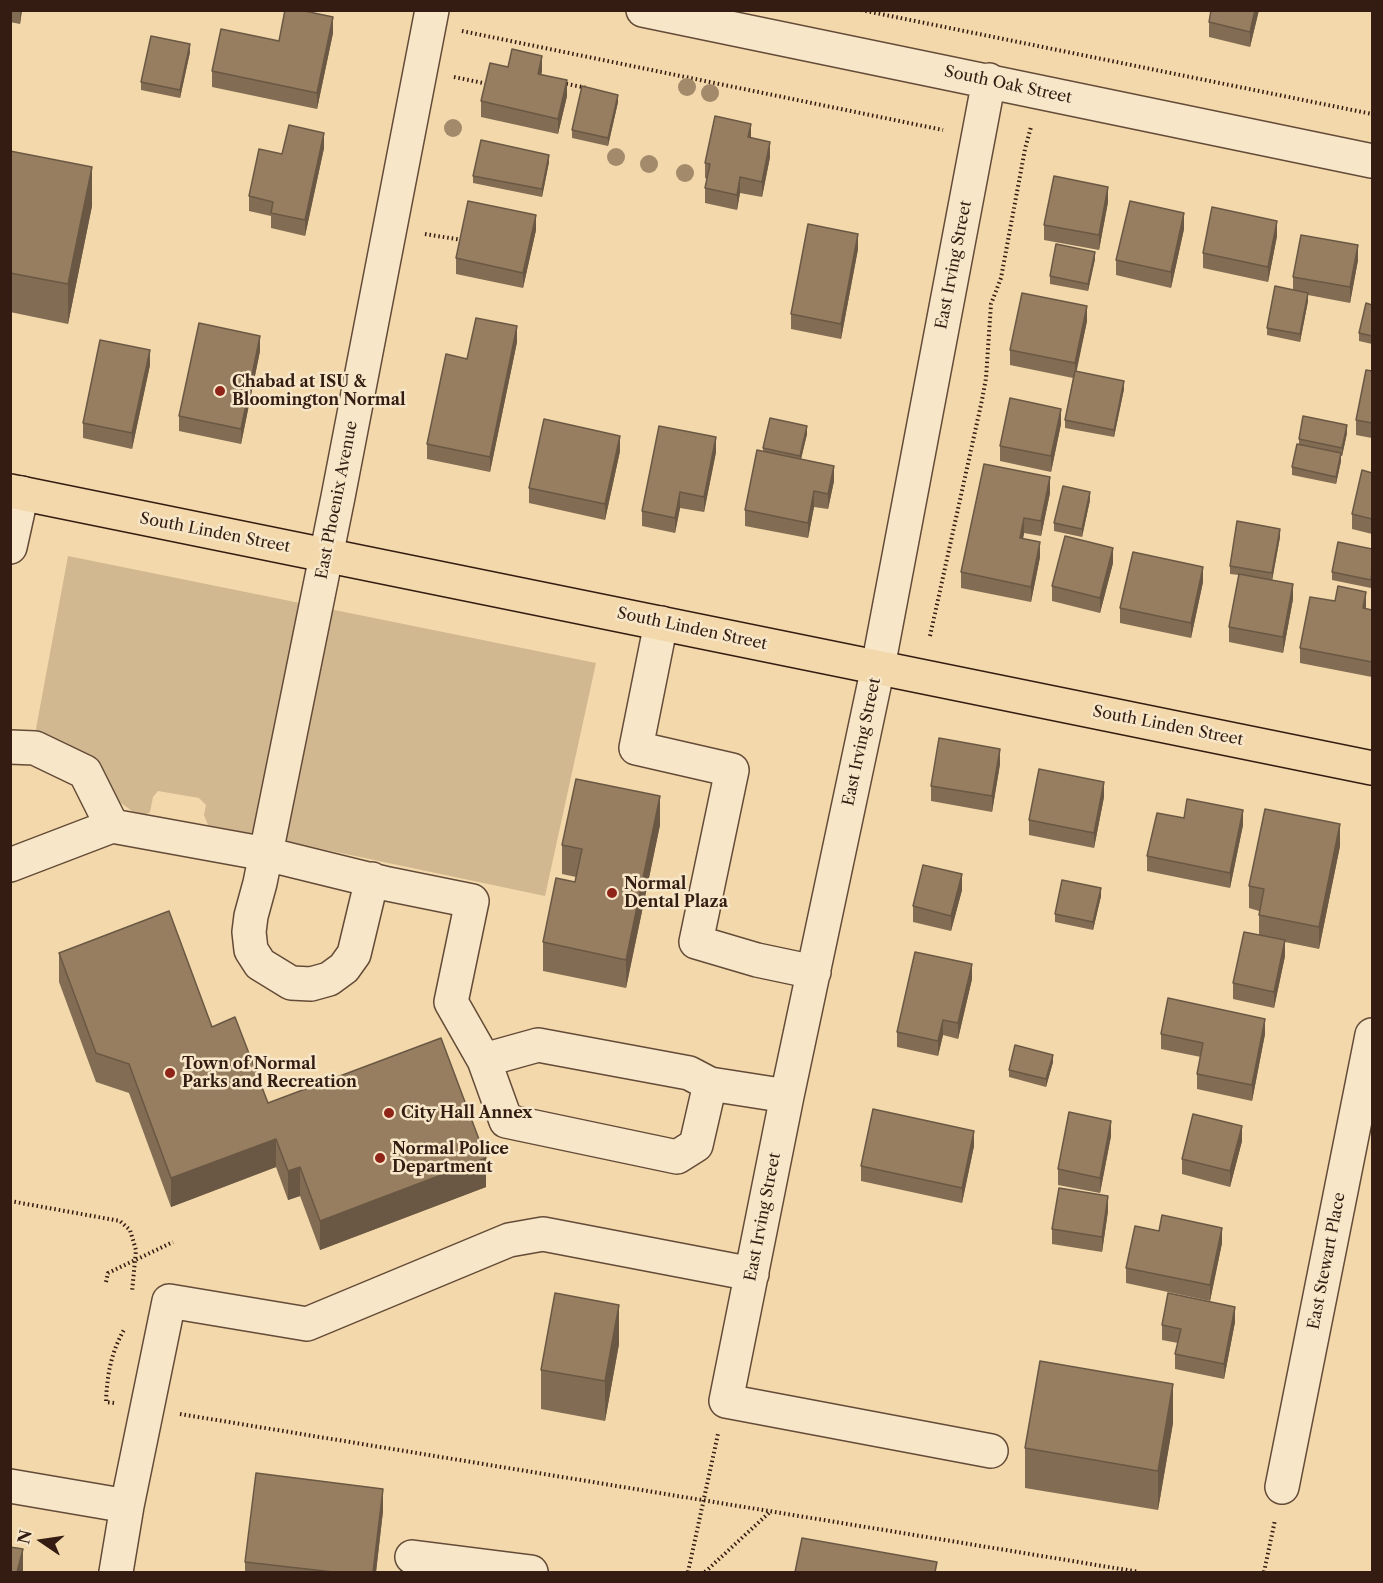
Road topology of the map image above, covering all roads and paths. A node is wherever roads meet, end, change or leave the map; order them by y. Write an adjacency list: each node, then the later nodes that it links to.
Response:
1 (643, 10): 4 (street, South Oak Street)
2 (861, 10): 8 (path)
3 (430, 18): 9 (path); 13 (street, East Phoenix Avenue)
4 (989, 80): 7 (street, South Oak Street); 16 (street, East Irving Street)
5 (557, 82): 6 (path)
6 (589, 88)
7 (1041, 92): 10 (street, South Oak Street); 15 (path)
8 (1372, 114)
9 (949, 131)
10 (1372, 160)
11 (16, 492): 12 (street); 13 (main road, South Linden Street)
12 (10, 547)
13 (327, 555): 14 (main road, South Linden Street); 21 (street, East Phoenix Avenue)
14 (661, 623): 16 (main road, South Linden Street); 23 (street)
15 (930, 636)
16 (878, 667): 18 (main road, South Linden Street); 23 (street, East Irving Street)
17 (10, 747): 19 (street)
18 (1372, 768)
19 (112, 826): 20 (street); 21 (street)
20 (10, 865)
21 (263, 868): 22 (street); 22 (street)
22 (372, 879): 25 (street)
23 (814, 972): 27 (street, East Irving Street)
24 (1372, 1035): 40 (street, East Stewart Place)
25 (484, 1060): 26 (street); 26 (street)
26 (710, 1084): 27 (street)
27 (787, 1096): 31 (street, East Irving Street)
28 (10, 1201): 30 (path)
29 (172, 1242): 30 (path)
30 (135, 1260): 32 (path); 33 (path)
31 (752, 1274): 35 (street, East Irving Street); 42 (street)
32 (106, 1282)
33 (131, 1301)
34 (129, 1322): 36 (path)
35 (726, 1401): 38 (street); 41 (path)
36 (106, 1402)
37 (202, 1418): 41 (path)
38 (991, 1451)
39 (10, 1486): 42 (street)
40 (1282, 1487): 50 (path)
41 (703, 1501): 43 (path); 47 (path)
42 (128, 1506): 45 (street)
43 (771, 1511): 48 (path); 49 (path)
44 (412, 1557): 46 (street)
45 (116, 1572)
46 (531, 1572)
47 (688, 1572)
48 (705, 1572)
49 (1139, 1572)
50 (1264, 1572)

